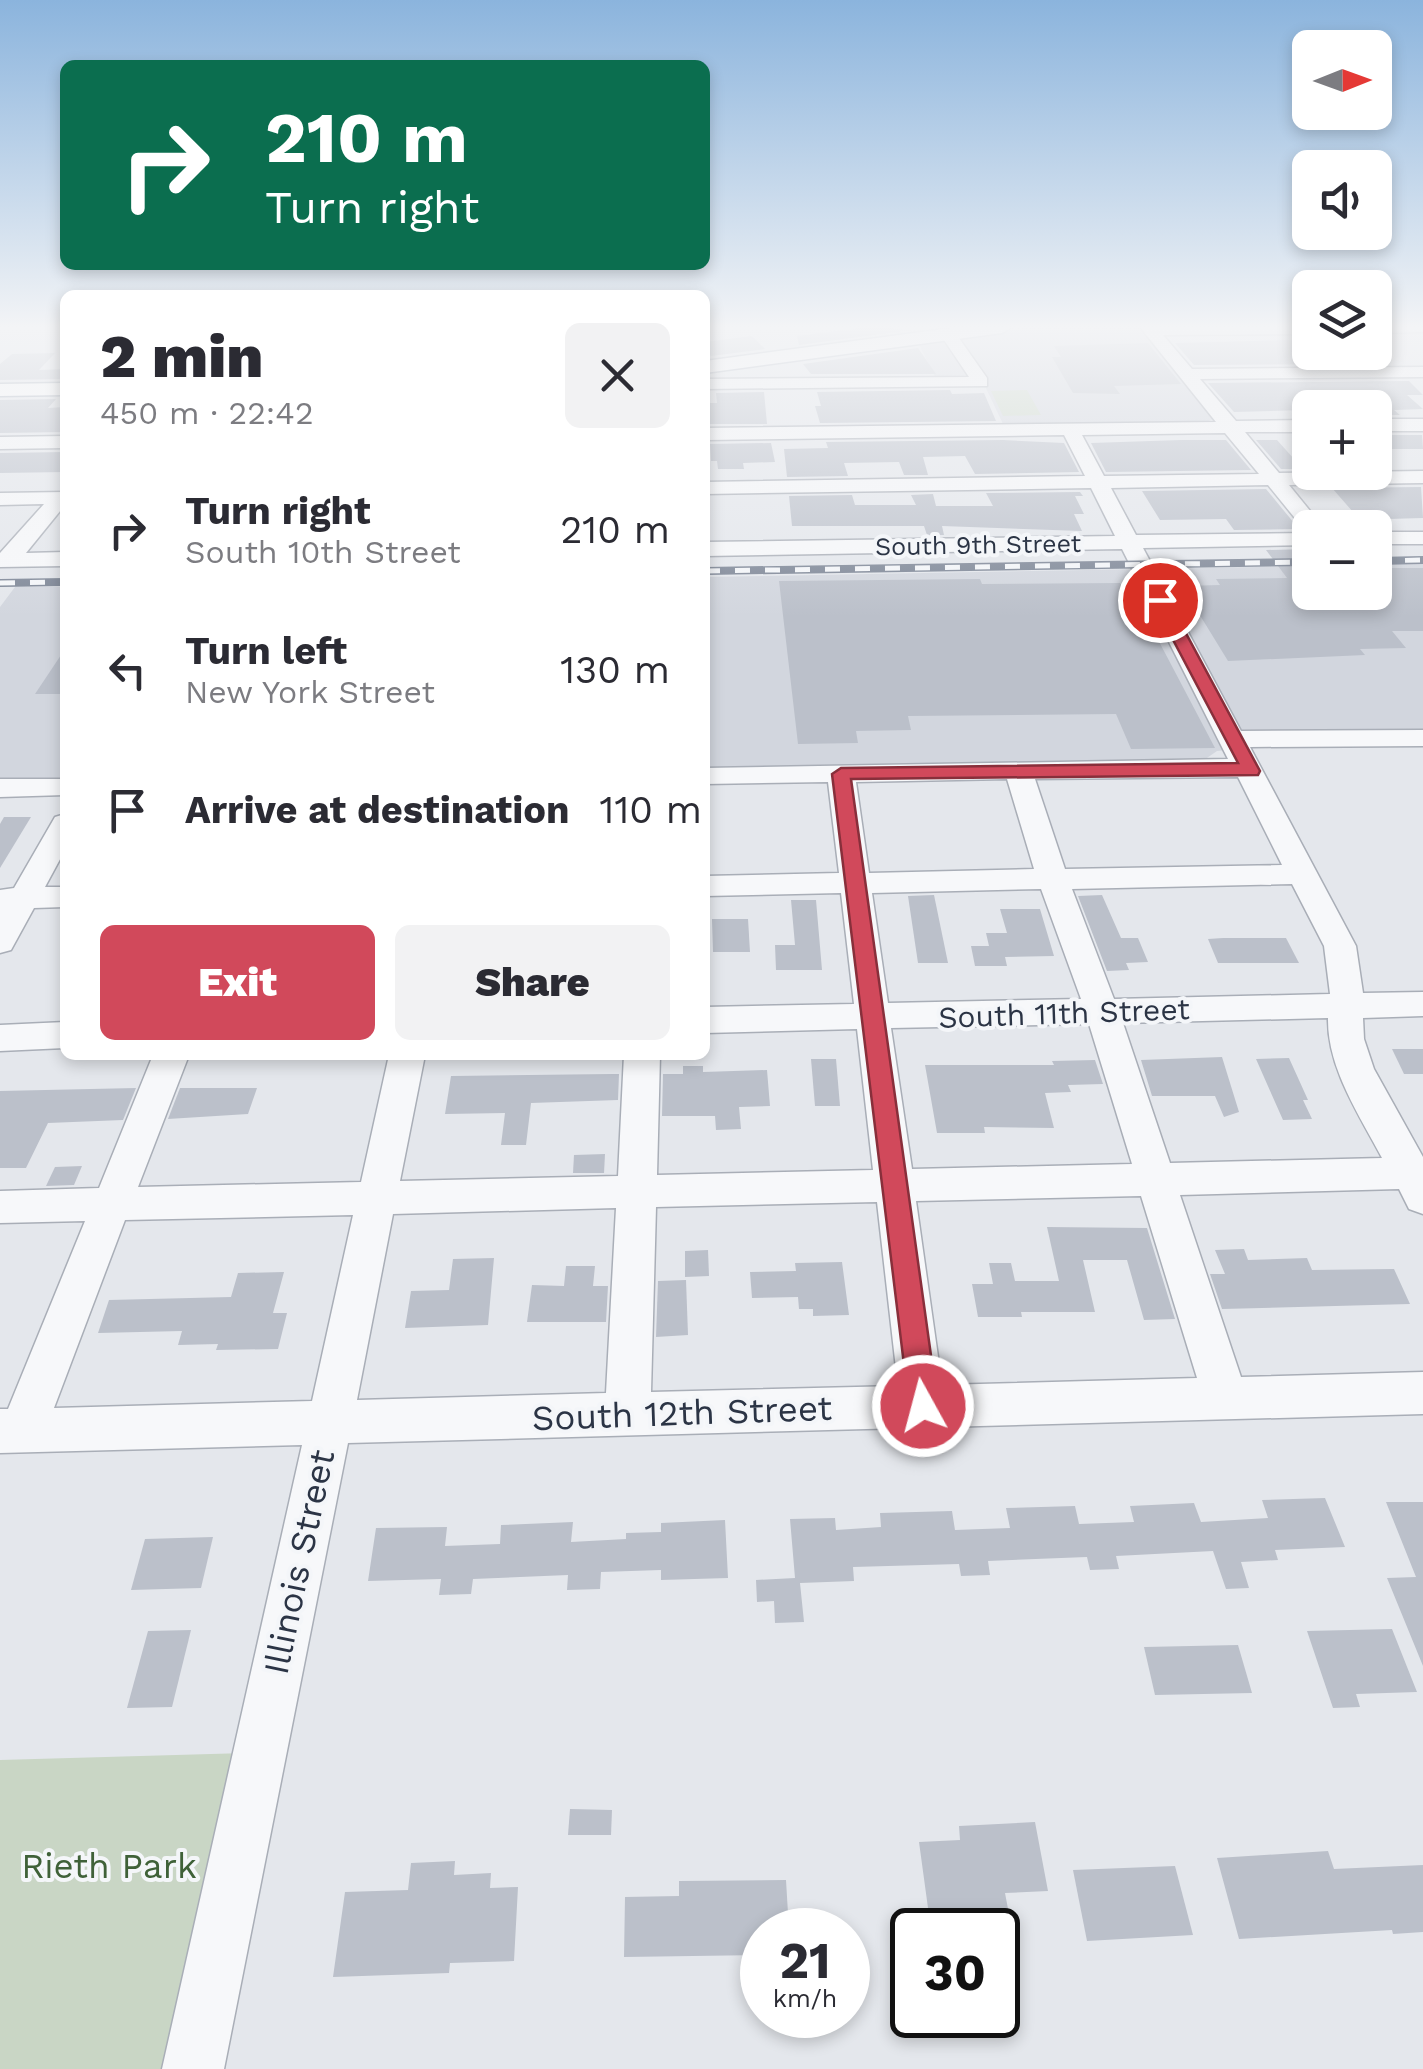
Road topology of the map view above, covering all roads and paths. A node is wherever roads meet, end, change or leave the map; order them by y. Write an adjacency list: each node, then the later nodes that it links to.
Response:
1 (736, 424): 9 (street)
2 (999, 424): 8 (street)
3 (1226, 424): 7 (street)
4 (1392, 425): 5 (street)
5 (1423, 425)
6 (1292, 426): 7 (street)
7 (1229, 427): 8 (street); 13 (street)
8 (1070, 429): 14 (street)
9 (710, 432)
10 (60, 442): 11 (street)
11 (0, 443)
12 (1423, 477): 13 (street)
13 (1274, 480): 14 (street); 19 (street)
14 (1100, 483): 15 (street); 23 (street)
15 (710, 488)
16 (0, 498): 17 (street)
17 (60, 498)
18 (60, 501): 26 (street)
19 (1299, 510)
20 (1392, 538): 21 (street)
21 (1423, 538)
22 (1292, 540): 23 (street, South 9th Street)
23 (1129, 542): 24 (street, South 9th Street); 28 (street)
24 (710, 549)
25 (60, 559): 26 (street)
26 (5, 560)
27 (1423, 738): 28 (street)
28 (1234, 740): 30 (street)
29 (1020, 771): 30 (street); 31 (street); 37 (street)
30 (1251, 771): 36 (street)
31 (841, 774): 32 (street); 38 (street)
32 (710, 776)
33 (0, 788): 34 (street)
34 (60, 788)
35 (60, 830): 41 (street)
36 (1304, 874): 37 (street); 44 (street)
37 (1052, 877): 38 (street); 45 (street)
38 (856, 881): 39 (street); 46 (street)
39 (710, 886)
40 (60, 897): 41 (street)
41 (12, 899): 42 (street)
42 (0, 942)
43 (1423, 1004): 44 (street, South 11th Street)
44 (1347, 1005): 45 (street, South 11th Street); 54 (street)
45 (1102, 1011): 46 (street, South 11th Street); 53 (street)
46 (873, 1018): 47 (street, South 11th Street); 55 (street)
47 (710, 1020)
48 (60, 1036): 49 (street)
49 (0, 1038)
50 (169, 1060): 58 (street)
51 (407, 1060): 57 (street, Illinois Street)
52 (642, 1060): 56 (street)
53 (1158, 1181): 54 (street); 55 (street); 61 (street)
54 (1419, 1181)
55 (896, 1184): 56 (street); 62 (street)
56 (636, 1192): 57 (street); 63 (street)
57 (376, 1198): 58 (street); 64 (street, Illinois Street)
58 (110, 1205): 59 (street); 65 (street)
59 (0, 1207)
60 (1423, 1393): 61 (street, South 12th Street)
61 (1226, 1398): 62 (street, South 12th Street)
62 (923, 1406): 63 (street, South 12th Street)
63 (628, 1414): 64 (street, South 12th Street)
64 (328, 1424): 65 (street, South 12th Street); 66 (street, Illinois Street)
65 (11, 1431)
66 (193, 2069)

